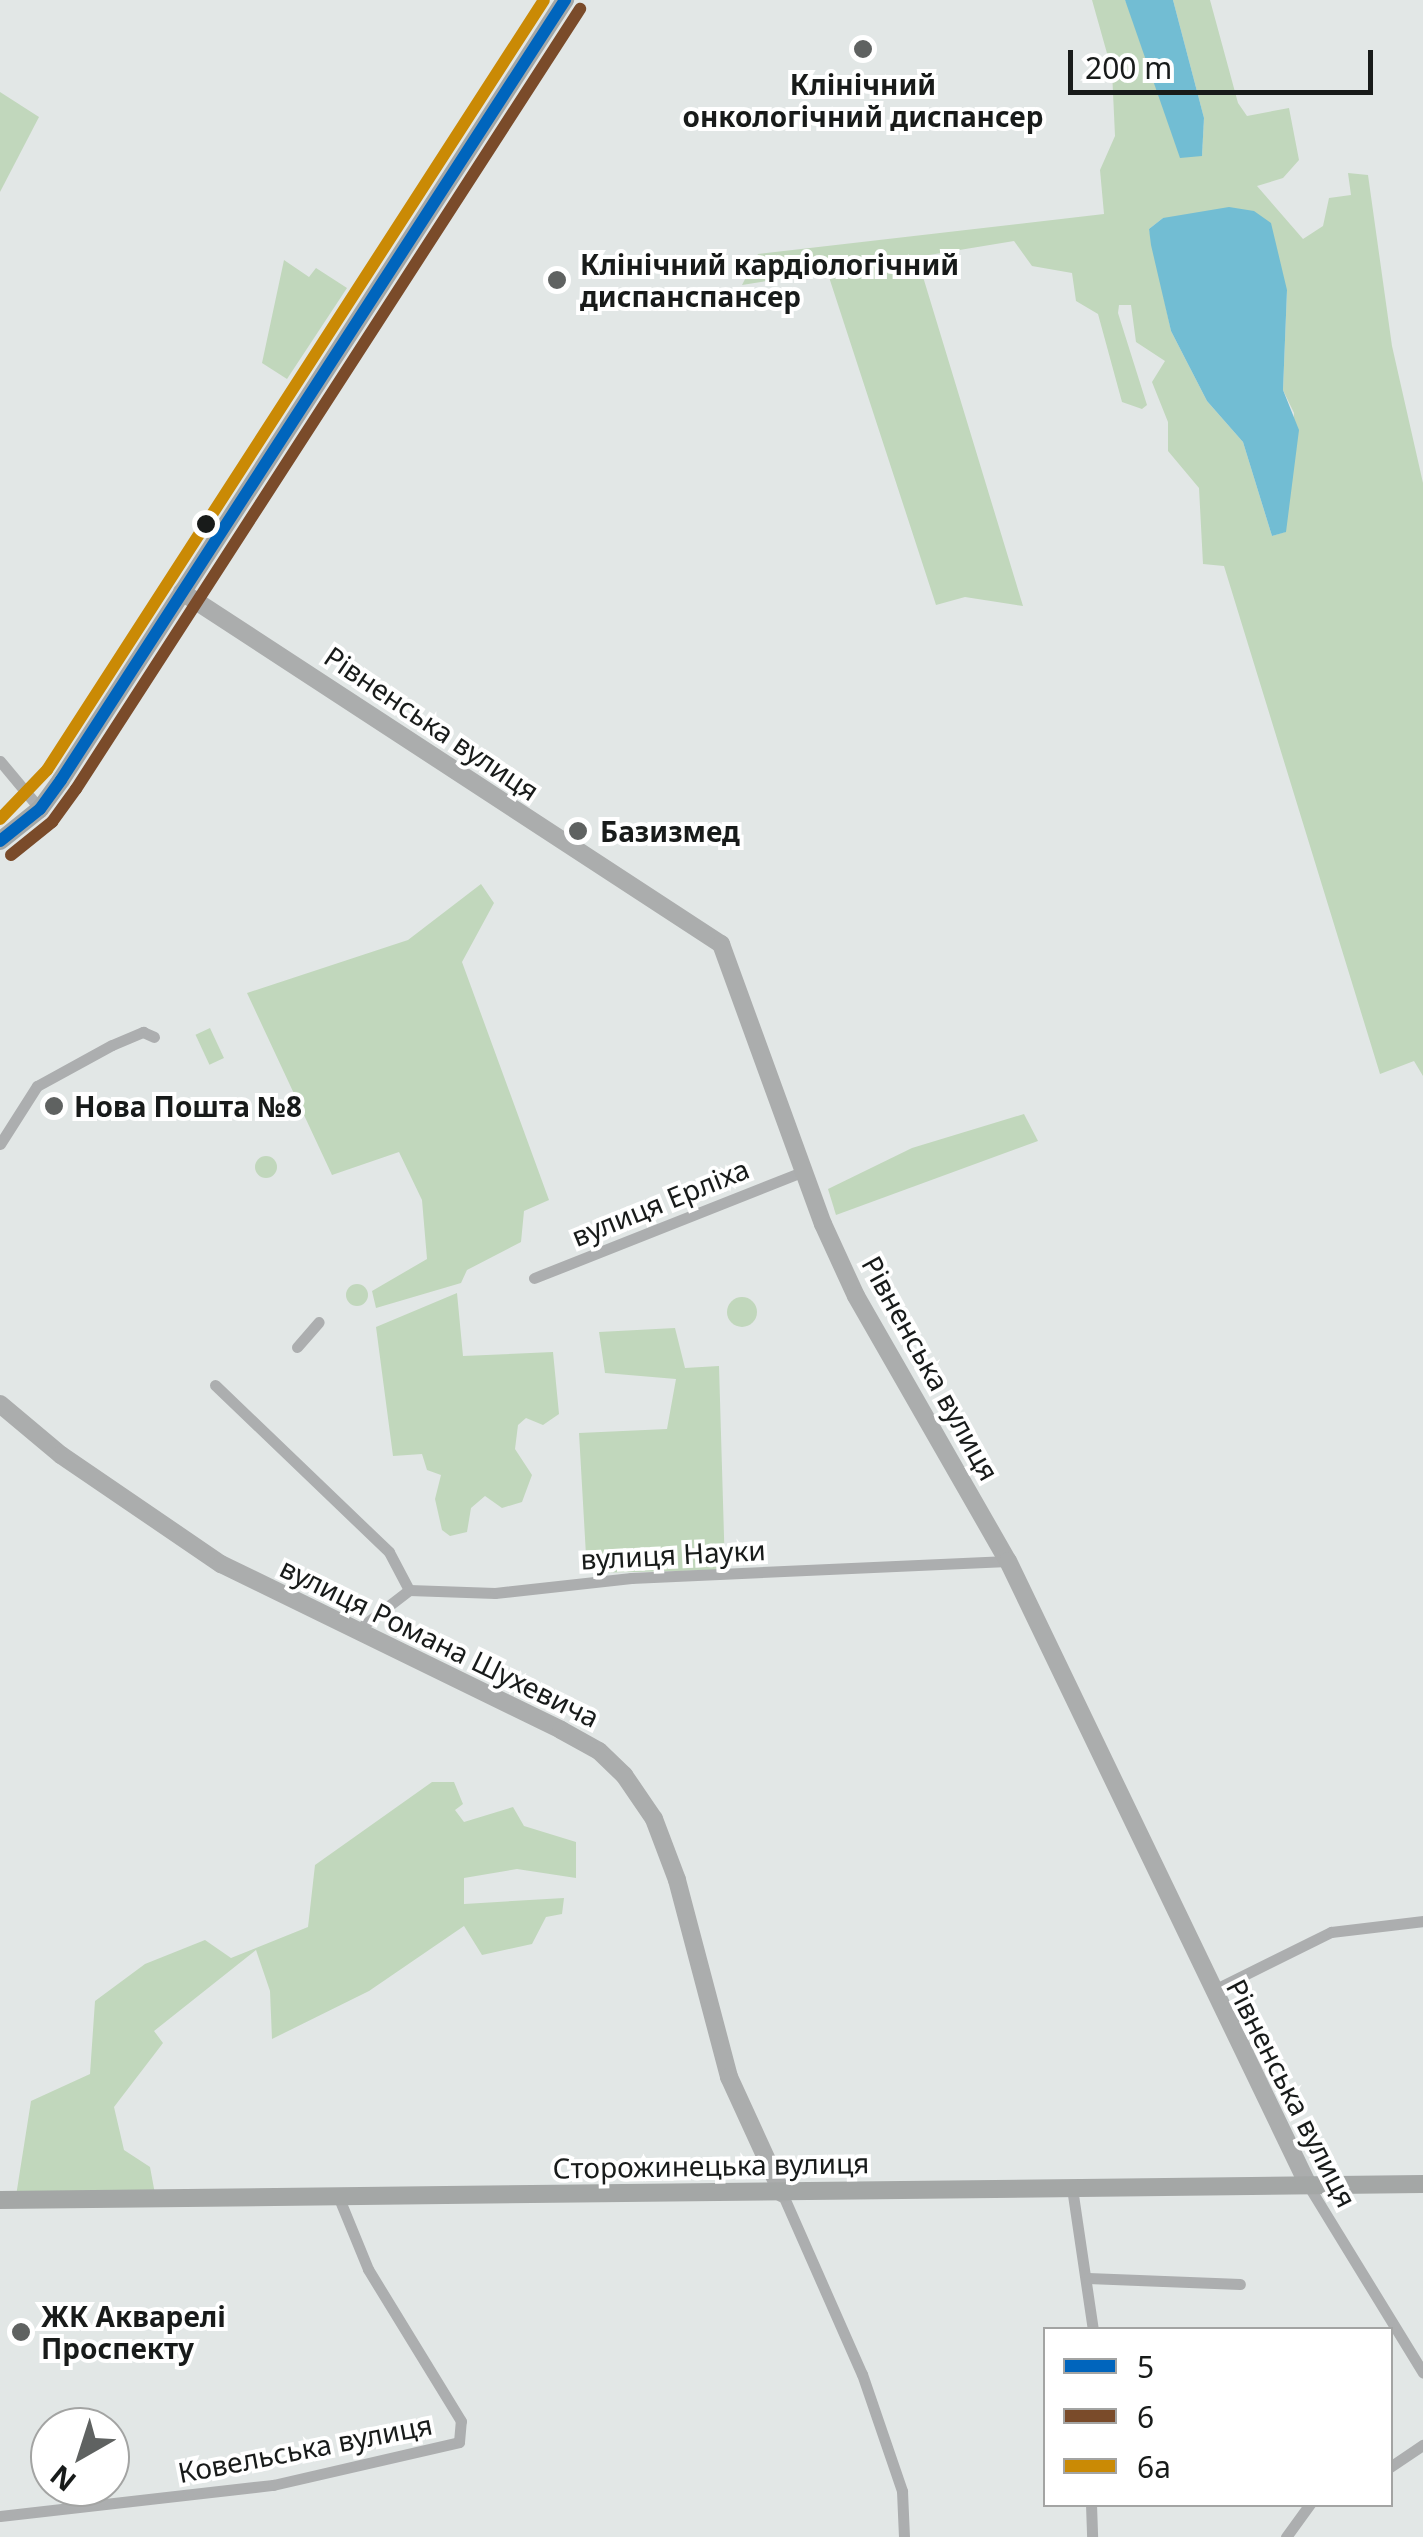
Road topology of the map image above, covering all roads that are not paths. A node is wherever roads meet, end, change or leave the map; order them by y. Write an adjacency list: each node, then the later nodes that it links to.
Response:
1 (565, 0): 2 (main road)
2 (182, 592): 4 (main road); 8 (street, Рівненська вулиця)
3 (0, 761): 4 (street)
4 (40, 809): 5 (main road)
5 (0, 841)
6 (154, 1037): 7 (street)
7 (0, 1144)
8 (804, 1172): 9 (street, вулиця Ерліха); 14 (street, Рівненська вулиця)
9 (534, 1278)
10 (319, 1322): 11 (street)
11 (297, 1348)
12 (216, 1385): 15 (street)
13 (0, 1404): 16 (street, вулиця Романа Шухевича)
14 (1008, 1561): 15 (street, вулиця Науки); 18 (street, Рівненська вулиця)
15 (409, 1590): 16 (street)
16 (356, 1632): 22 (street, вулиця Романа Шухевича)
17 (1423, 1921): 18 (street)
18 (1210, 1992): 20 (street, Рівненська вулиця)
19 (1423, 2184): 20 (main road, Сторожинецька вулиця)
20 (1308, 2185): 21 (main road, Сторожинецька вулиця); 28 (street, Рівненська вулиця)
21 (1072, 2188): 22 (main road, Сторожинецька вулиця); 25 (street)
22 (782, 2192): 23 (main road, Сторожинецька вулиця); 34 (street, вулиця Романа Шухевича)
23 (338, 2196): 24 (main road, Сторожинецька вулиця); 33 (street, Ковельська вулиця)
24 (0, 2200)
25 (1088, 2278): 26 (street); 27 (street)
26 (1240, 2284)
27 (1093, 2327)
28 (1423, 2374)
29 (1423, 2444): 30 (street)
30 (1393, 2465)
31 (1092, 2507): 35 (street)
32 (1308, 2507): 36 (street)
33 (0, 2516)
34 (904, 2537)
35 (1092, 2537)
36 (1286, 2537)

